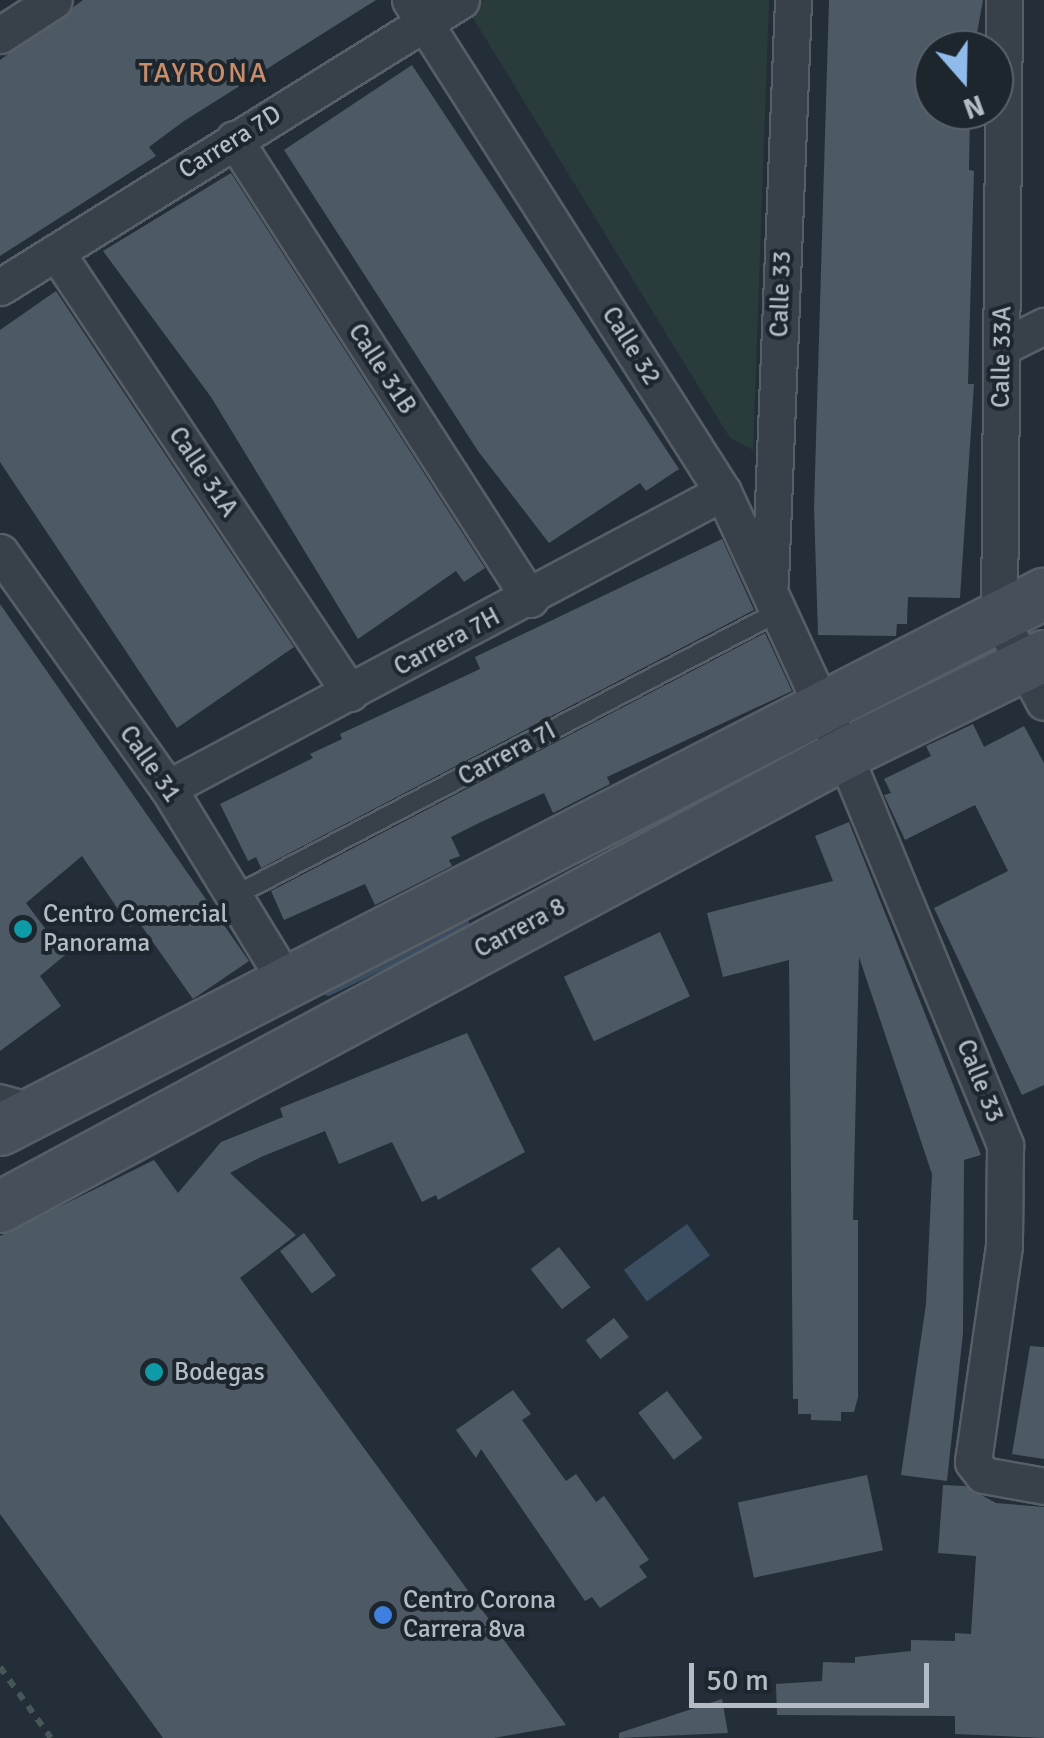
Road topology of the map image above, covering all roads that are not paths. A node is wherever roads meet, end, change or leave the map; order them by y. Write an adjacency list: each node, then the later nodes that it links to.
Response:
1 (54, 0): 6 (street)
2 (461, 0): 5 (street, Carrera 7D)
3 (793, 0): 16 (street, Calle 33)
4 (1004, 0): 11 (street, Calle 33A)
5 (418, 12): 7 (street, Carrera 7D); 12 (street, Calle 32)
6 (0, 35)
7 (234, 139): 8 (street, Carrera 7D); 15 (street, Calle 31B)
8 (56, 252): 9 (street, Carrera 7D); 19 (street, Calle 31A)
9 (0, 287)
10 (1044, 326): 11 (street)
11 (1002, 347): 17 (street, Calle 33A)
12 (723, 492): 15 (street, Carrera 7H); 16 (street, Calle 32)
13 (0, 552): 22 (street, Calle 31)
14 (1044, 594): 17 (street)
15 (530, 599): 19 (street, Carrera 7H)
16 (775, 599): 20 (street, Calle 32); 23 (lane, Carrera 7I)
17 (999, 617): 18 (street, Calle 33A); 20 (street)
18 (1038, 675): 21 (street, Carrera 8)
19 (350, 692): 22 (street, Carrera 7H)
20 (822, 708): 21 (street, Calle 33); 24 (street)
21 (844, 754): 28 (street, Carrera 8); 29 (street, Calle 33)
22 (168, 788): 23 (street, Calle 31)
23 (234, 896): 24 (street, Calle 31)
24 (287, 983): 26 (street)
25 (0, 1094): 26 (lane)
26 (48, 1106): 27 (street)
27 (0, 1130)
28 (0, 1207)
29 (1044, 1486)

